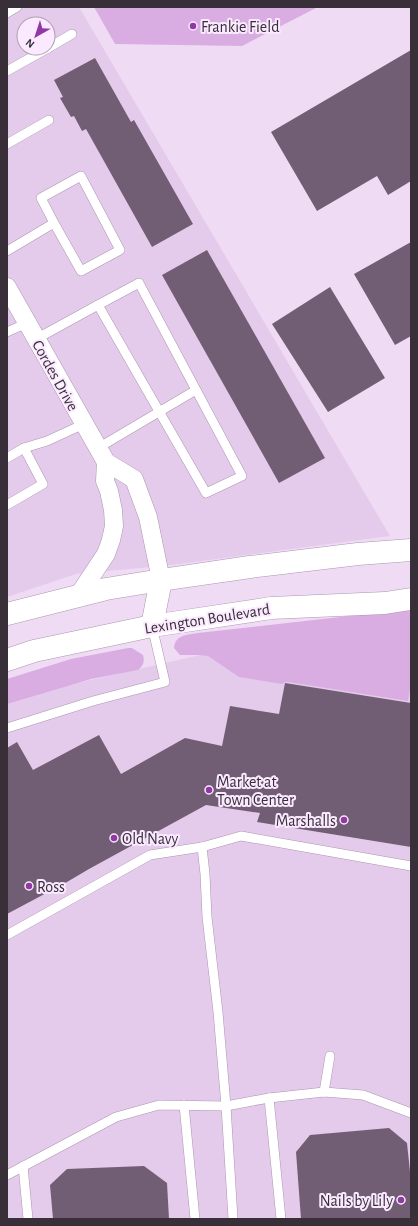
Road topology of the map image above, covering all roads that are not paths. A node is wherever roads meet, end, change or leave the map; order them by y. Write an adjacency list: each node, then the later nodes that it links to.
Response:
1 (17, 7): 2 (lane)
2 (7, 13)
3 (72, 34): 4 (lane)
4 (56, 43)
5 (34, 56): 6 (lane)
6 (7, 71)
7 (49, 120): 8 (lane)
8 (7, 144)
9 (54, 223): 9 (lane); 10 (lane)
10 (7, 251)
11 (7, 288): 13 (street, Cordes Drive)
12 (98, 305): 15 (lane); 16 (lane); 17 (lane)
13 (27, 323): 14 (lane); 15 (street, Cordes Drive)
14 (7, 332)
15 (36, 339): 18 (street, Cordes Drive)
16 (196, 390): 17 (lane); 17 (lane)
17 (160, 411): 20 (lane)
18 (84, 424): 19 (lane); 20 (street, Cordes Drive)
19 (24, 448): 21 (lane); 22 (lane)
20 (102, 455): 24 (street, Cordes Drive); 25 (street)
21 (7, 458)
22 (7, 505)
23 (411, 550): 24 (main road)
24 (161, 580): 25 (main road); 28 (main road)
25 (78, 596): 27 (main road)
26 (411, 599): 28 (main road, Lexington Boulevard)
27 (7, 614)
28 (152, 626): 29 (main road, Lexington Boulevard); 30 (lane)
29 (7, 660)
30 (7, 728)
31 (202, 847): 32 (lane); 33 (lane); 38 (lane)
32 (411, 866)
33 (7, 935)
34 (330, 1056): 35 (lane)
35 (324, 1092): 36 (lane); 39 (lane)
36 (269, 1098): 38 (lane); 45 (lane)
37 (184, 1105): 38 (lane); 40 (lane); 43 (lane)
38 (226, 1106): 44 (lane)
39 (411, 1113)
40 (22, 1166): 41 (lane); 42 (lane)
41 (7, 1175)
42 (28, 1219)
43 (195, 1219)
44 (233, 1219)
45 (281, 1219)

